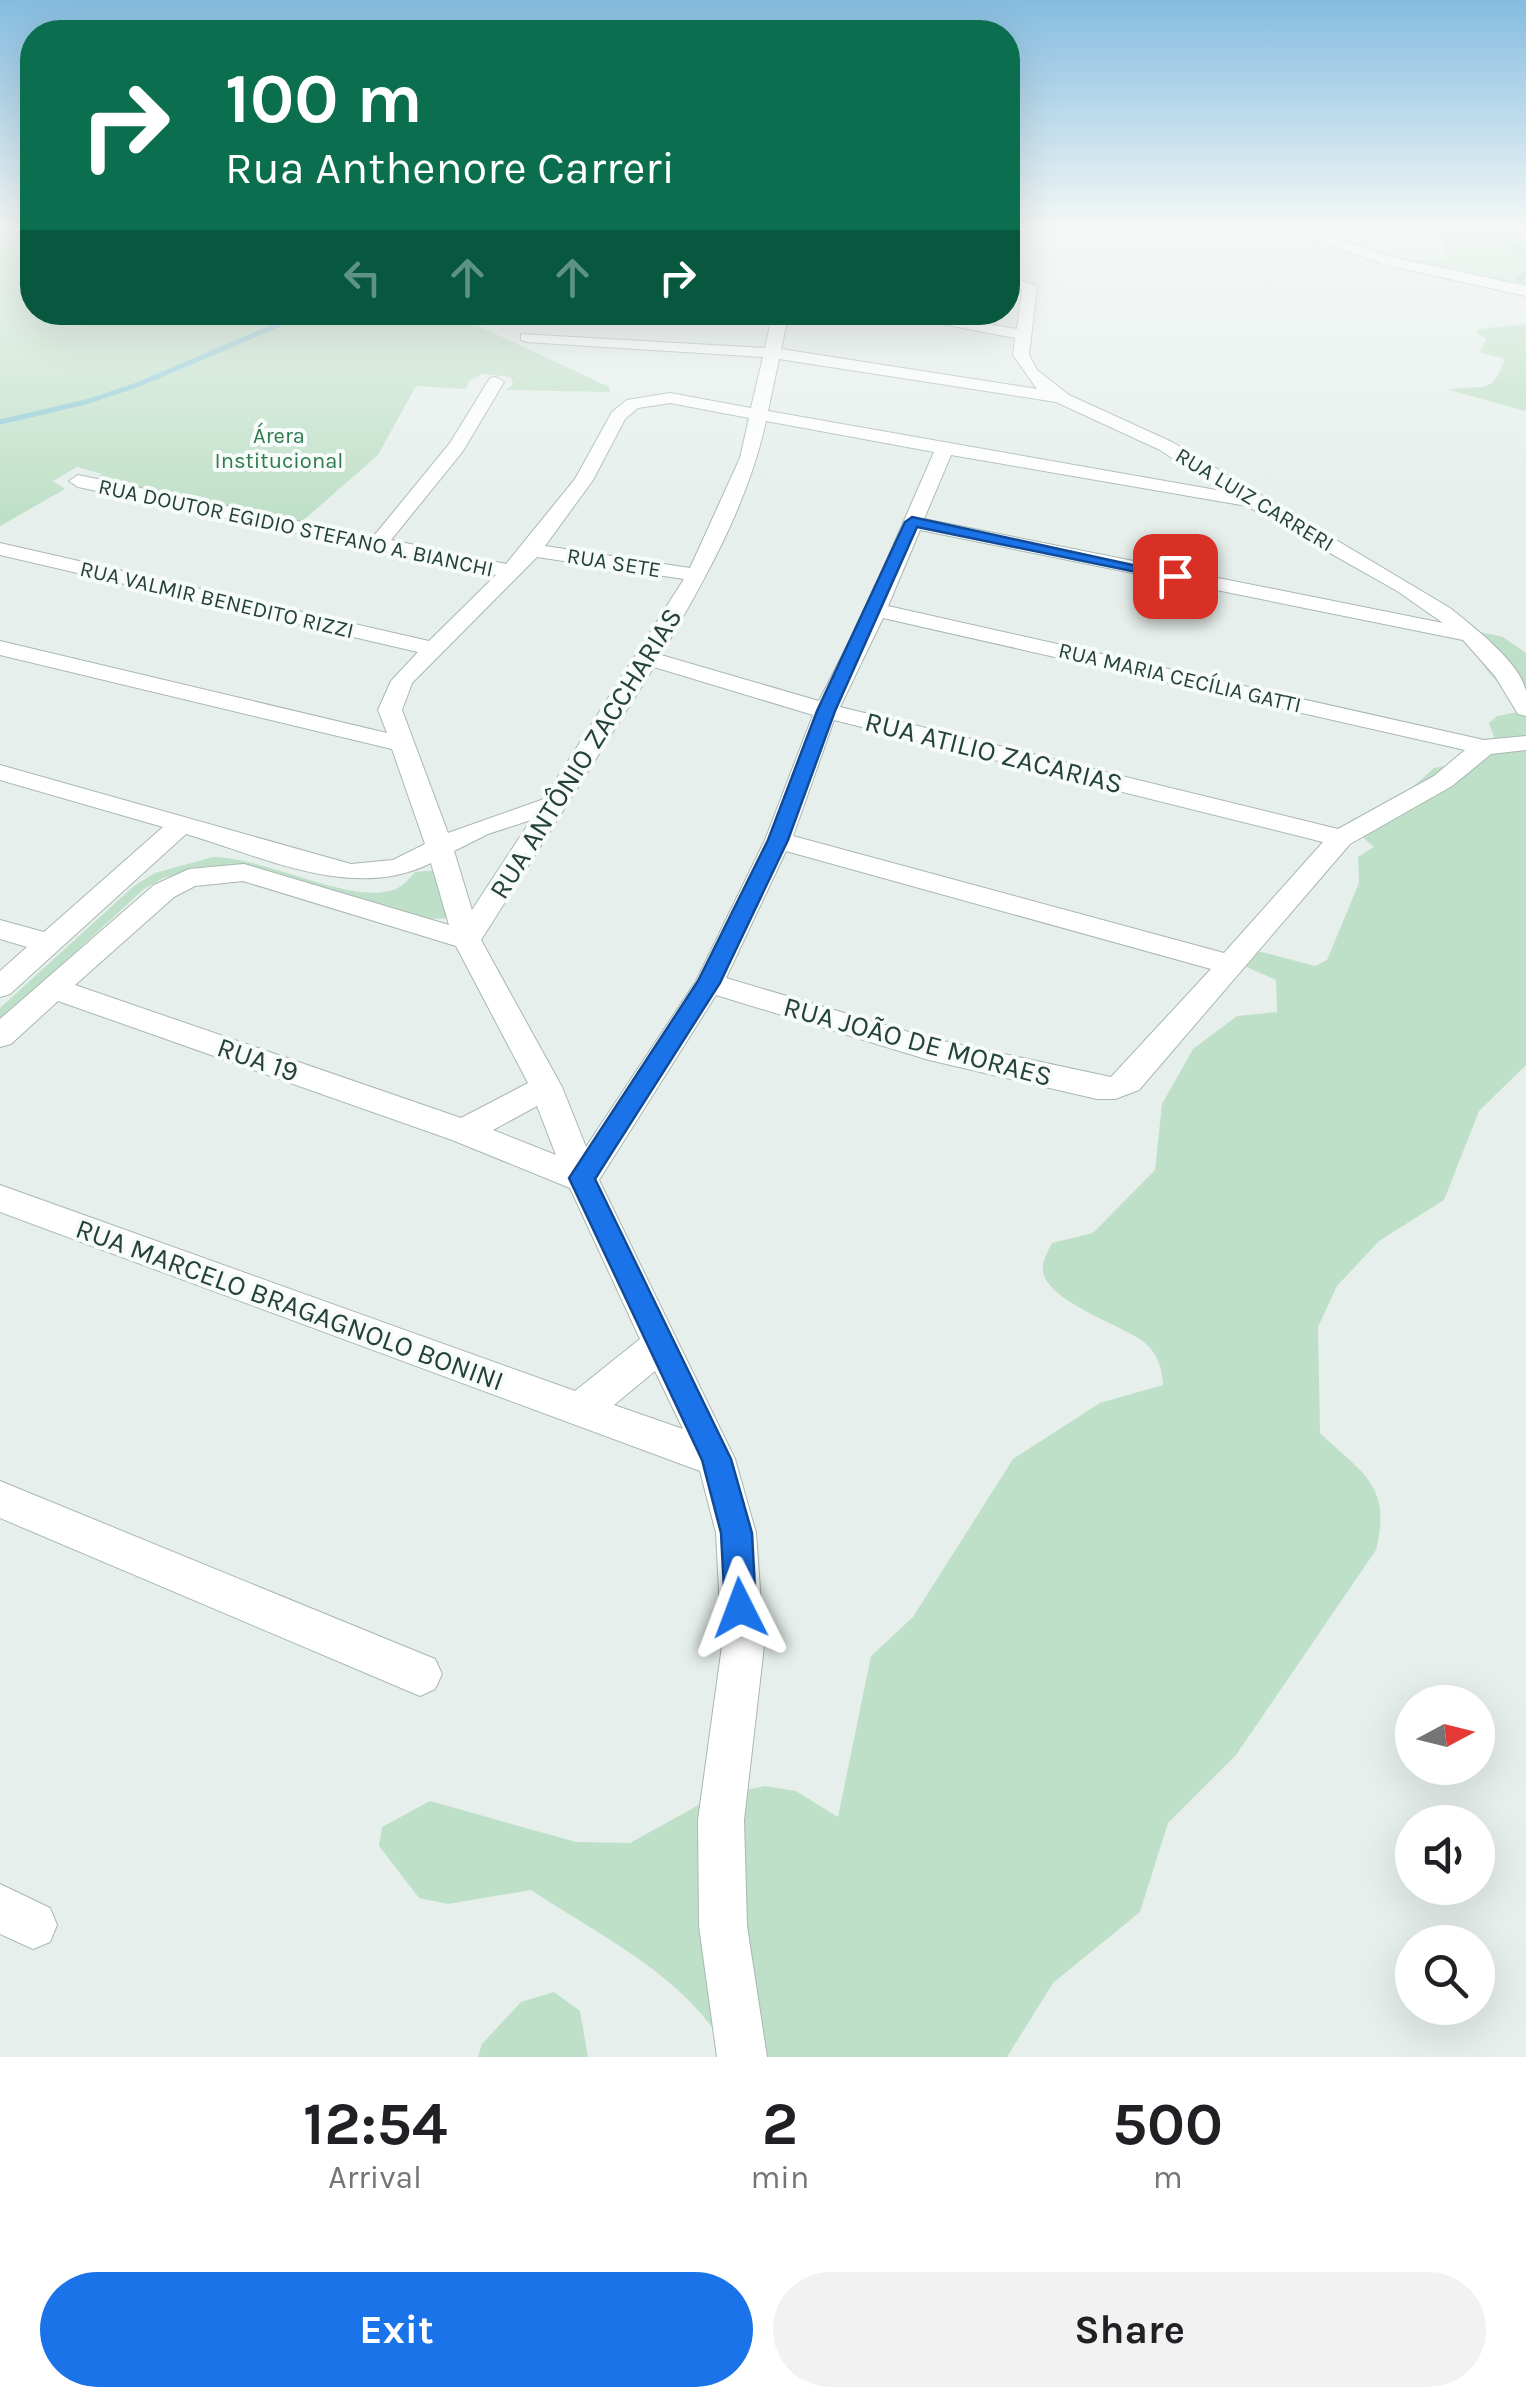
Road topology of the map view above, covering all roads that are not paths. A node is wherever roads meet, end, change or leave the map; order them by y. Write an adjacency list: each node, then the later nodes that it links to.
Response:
1 (1024, 322): 4 (street, RUA LUIZ CARRERI)
2 (779, 325): 6 (street, RUA ANTÔNIO ZACCHARIAS)
3 (969, 325): 4 (street)
4 (1026, 334): 8 (street, RUA LUIZ CARRERI)
5 (526, 336): 6 (street)
6 (772, 353): 8 (street); 9 (street, RUA ANTÔNIO ZACCHARIAS)
7 (496, 382): 14 (street)
8 (1056, 397): 12 (street, RUA LUIZ CARRERI)
9 (758, 414): 10 (street); 16 (street); 18 (street, RUA ANTÔNIO ZACCHARIAS)
10 (944, 449): 12 (street); 13 (street)
11 (78, 482): 14 (street, RUA DOUTOR EGIDIO STEFANO A. BIANCHI)
12 (1250, 500): 20 (street, RUA LUIZ CARRERI)
13 (912, 522): 19 (street); 20 (street)
14 (377, 544): 17 (street, RUA DOUTOR EGIDIO STEFANO A. BIANCHI)
15 (0, 549): 22 (street, RUA VALMIR BENEDITO RIZZI)
16 (532, 550): 17 (street); 18 (street, RUA SETE)
17 (513, 572): 22 (street)
18 (697, 575): 23 (street, RUA ANTÔNIO ZACCHARIAS)
19 (876, 610): 25 (street); 28 (street, RUA MARIA CECÍLIA GATTI)
20 (1475, 637): 24 (street, RUA LUIZ CARRERI)
21 (0, 648): 27 (street)
22 (433, 649): 27 (street)
23 (648, 658): 25 (street, RUA ATILIO ZACARIAS); 30 (street, RUA ANTÔNIO ZACCHARIAS)
24 (1526, 708)
25 (826, 711): 32 (street, RUA ATILIO ZACARIAS); 33 (street)
26 (1526, 743): 28 (street)
27 (402, 744): 34 (street)
28 (1484, 747): 32 (street)
29 (0, 772): 31 (street)
30 (552, 805): 34 (street); 36 (street, RUA ANTÔNIO ZACCHARIAS)
31 (182, 824): 34 (street); 37 (street)
32 (1341, 838): 38 (street)
33 (778, 840): 38 (street); 39 (street)
34 (439, 846): 36 (street)
35 (0, 928): 37 (street)
36 (466, 940): 41 (street); 43 (street)
37 (50, 944): 40 (street)
38 (1232, 966): 39 (street, RUA JOÃO DE MORAES)
39 (708, 983): 45 (street)
40 (0, 987)
41 (52, 988): 42 (street); 44 (street, RUA 19)
42 (0, 1036)
43 (546, 1086): 44 (street); 45 (street)
44 (463, 1131): 45 (street, RUA 19)
45 (582, 1178): 47 (street)
46 (0, 1198): 48 (street, RUA MARCELO BRAGAGNOLO BONINI)
47 (660, 1345): 48 (street); 49 (street)
48 (581, 1409): 49 (street, RUA MARCELO BRAGAGNOLO BONINI)
49 (716, 1459): 52 (street)
50 (0, 1499): 51 (street)
51 (420, 1674)
52 (742, 2057)

